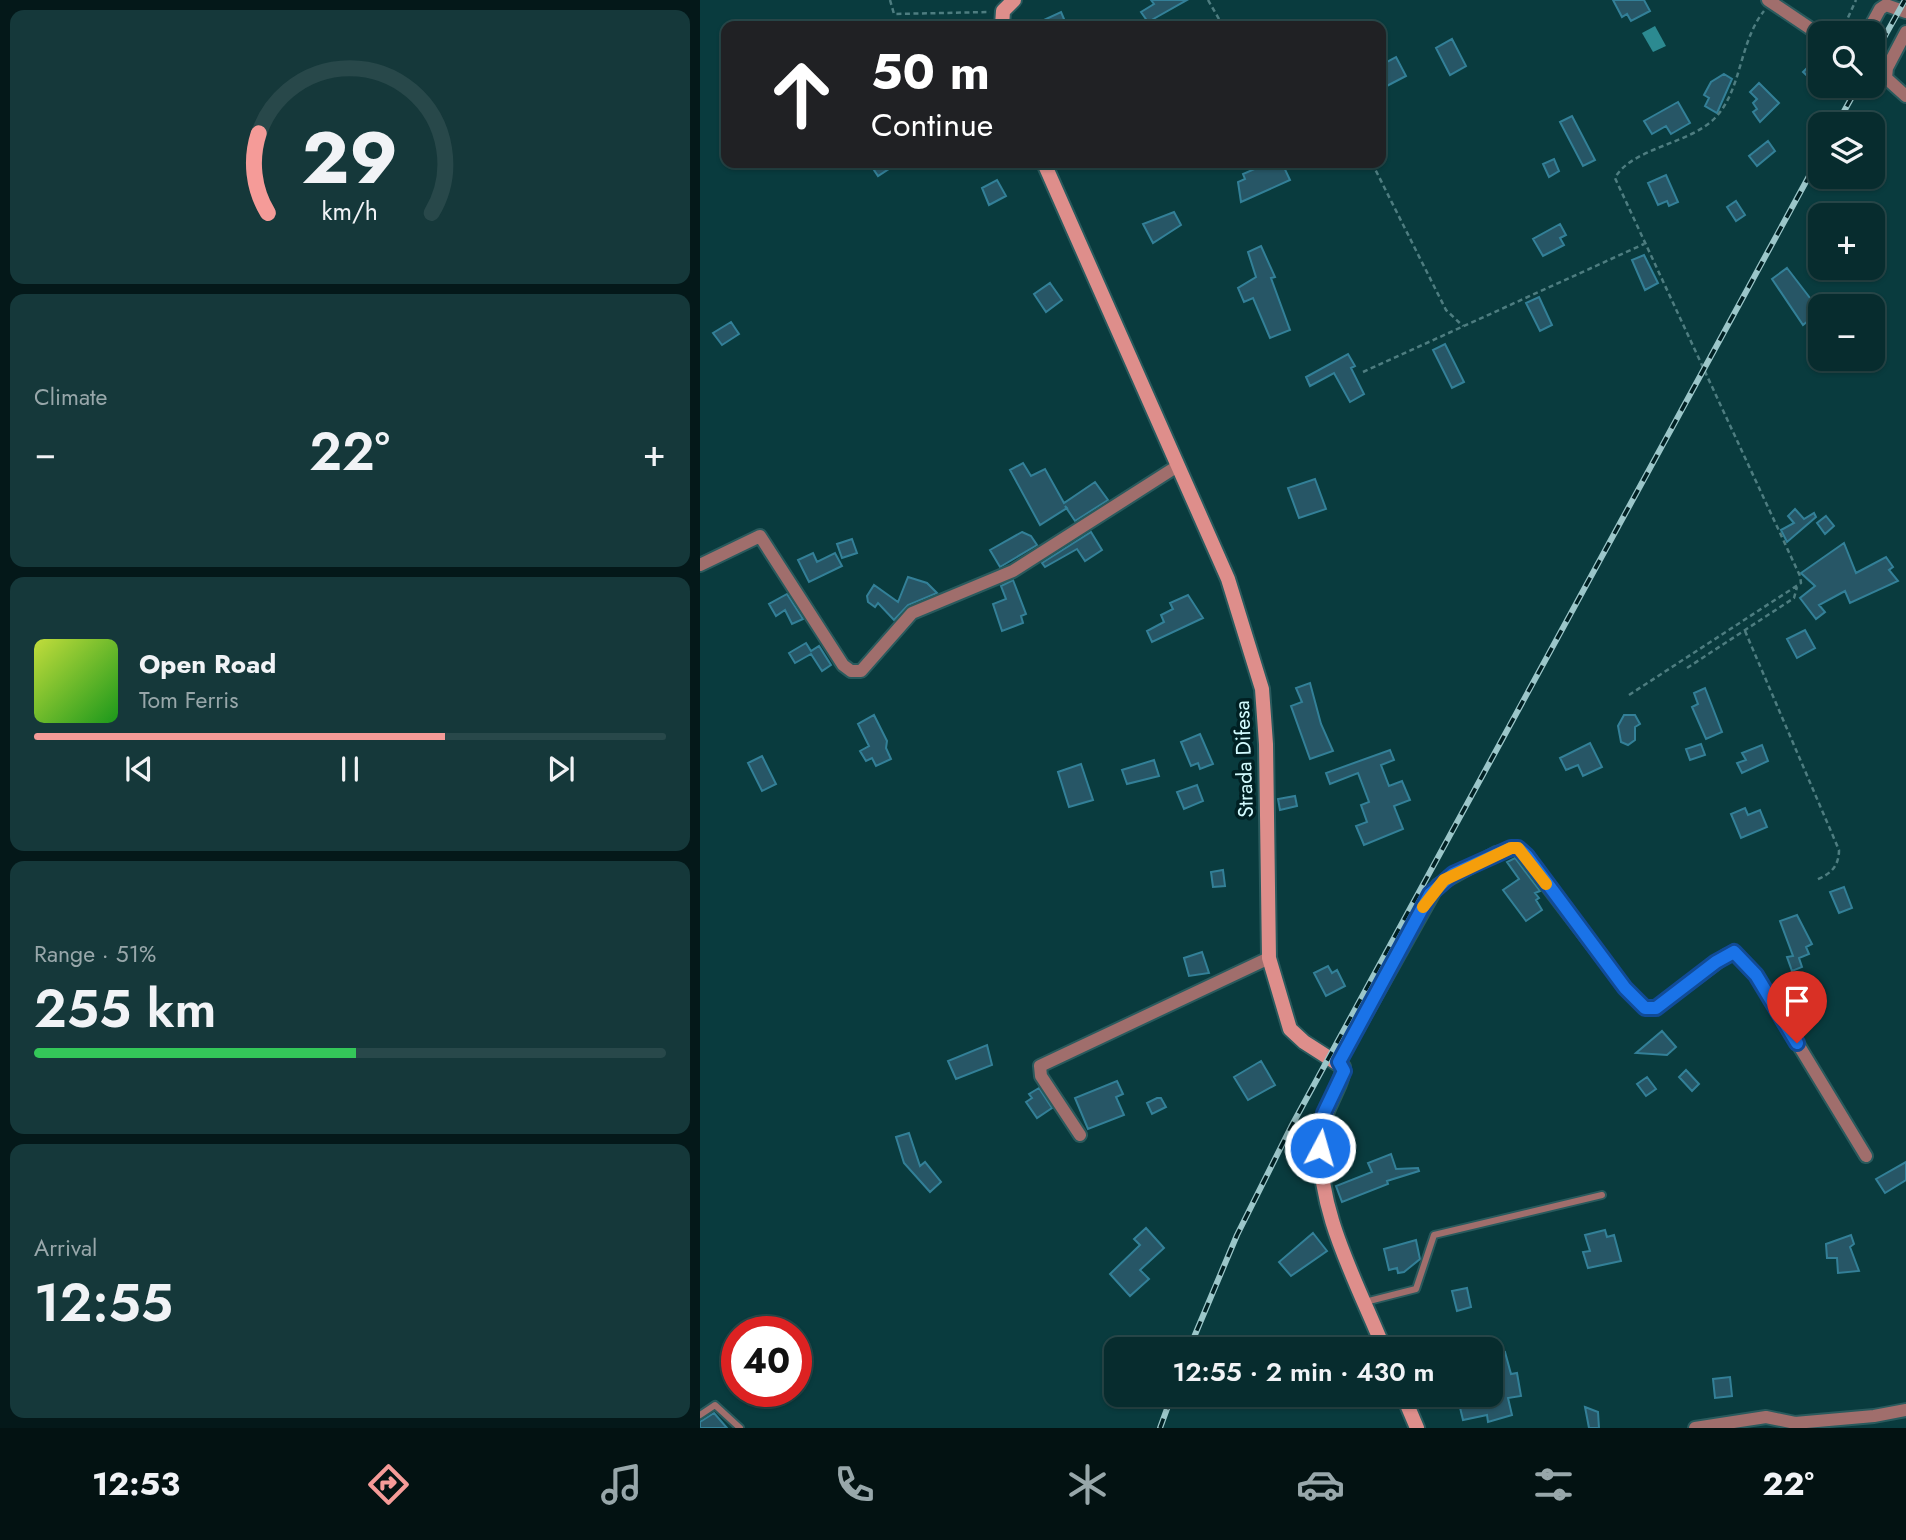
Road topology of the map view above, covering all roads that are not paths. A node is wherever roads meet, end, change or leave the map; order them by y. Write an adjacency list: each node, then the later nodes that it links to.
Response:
1 (1014, 0): 4 (street)
2 (1771, 2): 6 (street)
3 (1906, 12): 5 (street)
4 (1003, 19)
5 (1874, 21)
6 (1808, 27)
7 (1906, 32): 8 (street)
8 (1906, 96)
9 (1046, 168): 10 (street, Strada Difesa)
10 (1176, 467): 11 (street); 12 (street, Strada Difesa)
11 (700, 565)
12 (1269, 958): 13 (street, Strada Difesa); 14 (street)
13 (1339, 1062): 15 (street); 17 (street)
14 (1080, 1135)
15 (1866, 1156)
16 (1601, 1195): 17 (lane)
17 (1365, 1301): 18 (street)
18 (1379, 1337)
19 (1408, 1407): 24 (street)
20 (1906, 1410): 22 (street)
21 (700, 1415): 23 (lane)
22 (1716, 1427): 25 (street)
23 (740, 1428)
24 (1417, 1428)
25 (1695, 1428)

